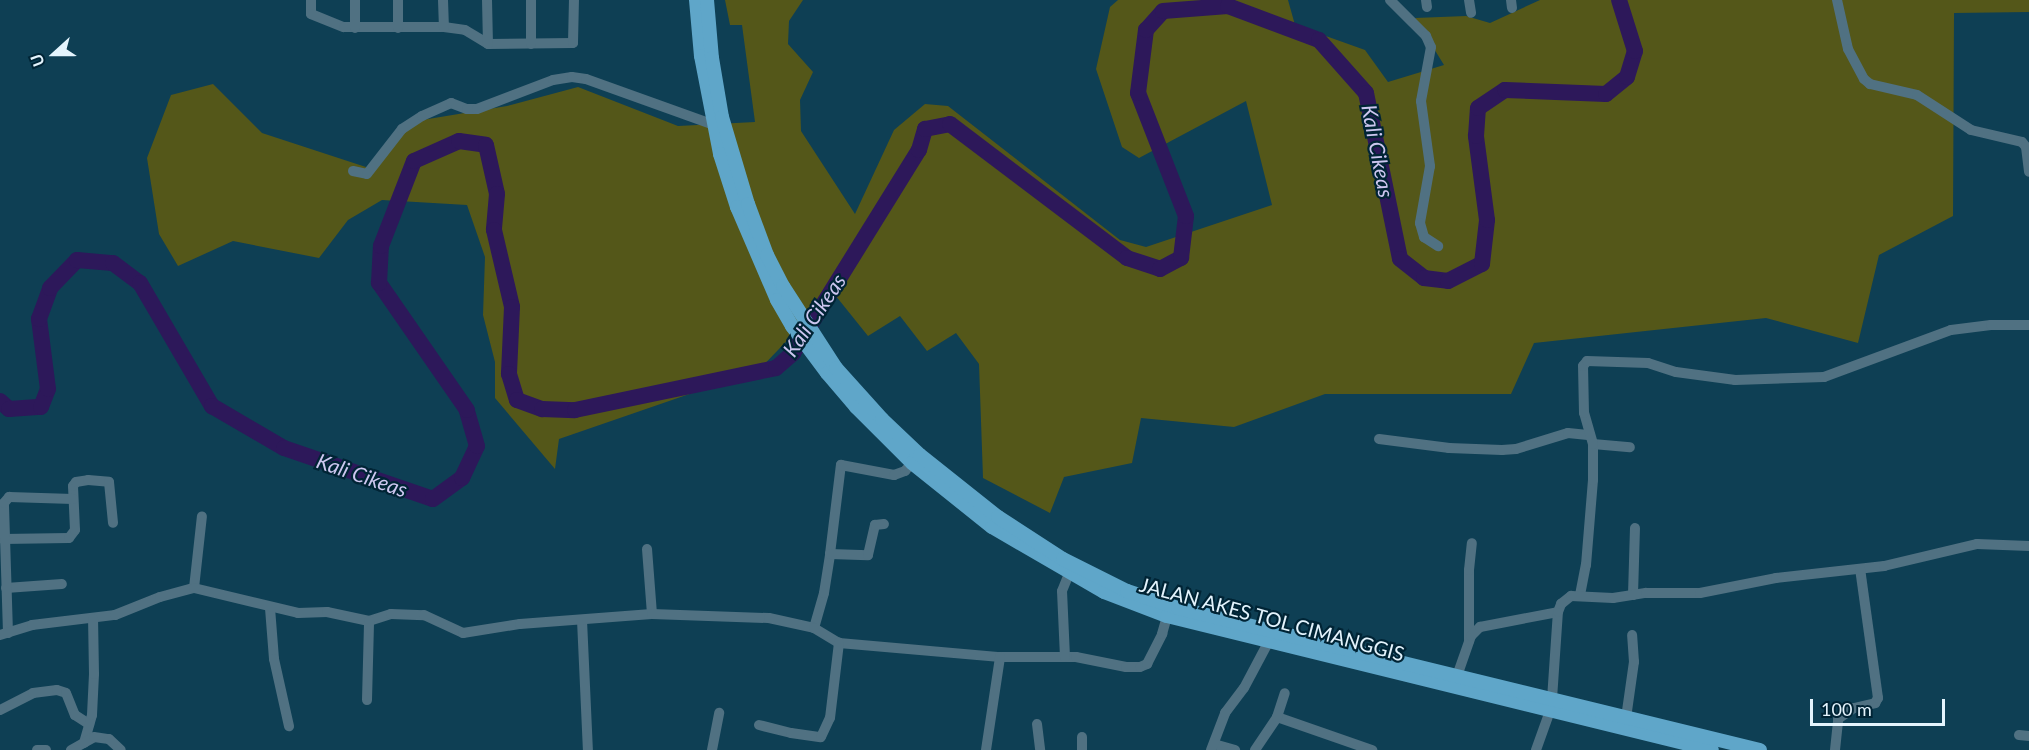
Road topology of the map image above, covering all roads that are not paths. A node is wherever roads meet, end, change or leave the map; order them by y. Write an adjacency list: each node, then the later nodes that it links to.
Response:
1 (305, 0): 15 (street)
2 (311, 0): 15 (street)
3 (355, 0): 17 (street)
4 (398, 0): 18 (street)
5 (443, 0): 16 (street)
6 (487, 0): 19 (street)
7 (531, 0): 20 (street)
8 (574, 0): 20 (street)
9 (696, 0): 21 (main road, JALAN AKES TOL CIMANGGIS)
10 (708, 0): 26 (main road, JALAN AKES TOL CIMANGGIS)
11 (1390, 0): 24 (street)
12 (1469, 0): 14 (street)
13 (1837, 0): 23 (street)
14 (1471, 13)
15 (311, 14): 17 (street)
16 (444, 27): 18 (street); 19 (street)
17 (355, 28): 18 (street)
18 (398, 28)
19 (488, 44): 20 (street)
20 (531, 44)
21 (712, 123): 22 (street); 26 (main road, JALAN AKES TOL CIMANGGIS)
22 (353, 171)
23 (2029, 172)
24 (1438, 246)
25 (2029, 325): 28 (street)
26 (831, 370): 30 (main road, JALAN AKES TOL CIMANGGIS); 41 (main road, JALAN AKES TOL CIMANGGIS)
27 (1379, 439): 28 (street)
28 (1590, 439): 29 (street); 46 (street)
29 (1630, 447)
30 (912, 463): 40 (street); 41 (main road, JALAN AKES TOL CIMANGGIS)
31 (73, 499): 33 (street); 36 (street); 36 (street)
32 (202, 516): 45 (street)
33 (113, 523)
34 (884, 524): 40 (street)
35 (1635, 528): 47 (street)
36 (3, 539): 44 (street)
37 (1472, 543): 59 (street)
38 (2029, 546): 42 (street)
39 (647, 549): 50 (street)
40 (830, 554): 55 (street)
41 (1064, 567): 51 (main road, JALAN AKES TOL CIMANGGIS); 62 (street); 63 (main road, JALAN AKES TOL CIMANGGIS)
42 (1860, 569): 47 (street); 93 (street)
43 (62, 584): 44 (street)
44 (6, 588): 56 (street)
45 (194, 588): 48 (street); 52 (street)
46 (1580, 595): 47 (street); 49 (street)
47 (1633, 595)
48 (270, 608): 54 (street); 74 (street)
49 (1558, 612): 59 (street); 66 (street)
50 (652, 614): 53 (street); 55 (street)
51 (1167, 616): 58 (main road, JALAN AKES TOL CIMANGGIS); 62 (street)
52 (93, 619): 56 (street); 71 (street)
53 (582, 620): 54 (street); 82 (street)
54 (369, 621): 65 (street)
55 (814, 628): 60 (street)
56 (4, 634)
57 (1632, 635): 70 (street)
58 (1269, 640): 66 (main road, JALAN AKES TOL CIMANGGIS); 77 (street)
59 (1469, 641): 63 (street)
60 (839, 643): 61 (street); 73 (street)
61 (1000, 657): 62 (street); 84 (street)
62 (1065, 657)
63 (1457, 676): 66 (main road, JALAN AKES TOL CIMANGGIS)
64 (1285, 693): 69 (street)
65 (367, 700)
66 (1551, 705): 70 (main road, JALAN AKES TOL CIMANGGIS); 90 (street); 91 (main road, JALAN AKES TOL CIMANGGIS)
67 (0, 710): 71 (street)
68 (719, 713): 83 (street)
69 (1277, 717): 88 (street); 89 (street)
70 (1626, 718): 92 (main road, JALAN AKES TOL CIMANGGIS)
71 (89, 724): 76 (street)
72 (1038, 724): 85 (street)
73 (759, 725)
74 (289, 726)
75 (1082, 737): 86 (street)
76 (84, 743): 80 (street); 81 (street)
77 (1213, 747): 87 (street)
78 (37, 750): 79 (street)
79 (46, 750)
80 (70, 750)
81 (121, 750)
82 (588, 750)
83 (712, 750)
84 (986, 750)
85 (1040, 750)
86 (1082, 750)
87 (1234, 750)
88 (1256, 750)
89 (1372, 750)
90 (1536, 750)
91 (1712, 750)
92 (1760, 750)
93 (1835, 750)

